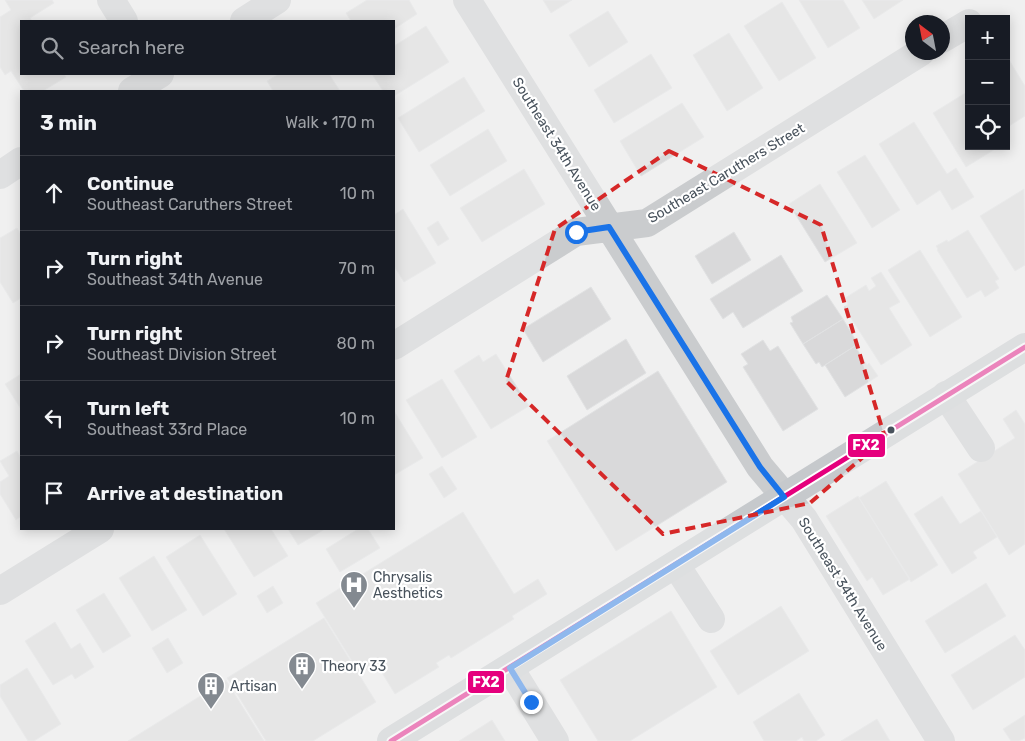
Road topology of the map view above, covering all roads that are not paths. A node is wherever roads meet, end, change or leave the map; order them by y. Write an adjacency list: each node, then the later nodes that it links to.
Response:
1 (111, 0): 4 (street)
2 (277, 0): 5 (street)
3 (467, 0): 13 (street, Southeast 34th Avenue)
4 (123, 20)
5 (246, 20)
6 (965, 25): 7 (street)
7 (950, 34)
8 (908, 60): 13 (street, Southeast Caruthers Street)
9 (156, 75): 10 (street)
10 (134, 90)
11 (20, 162): 12 (street)
12 (0, 175)
13 (609, 227): 14 (street, Southeast Caruthers Street); 18 (street, Southeast 34th Avenue)
14 (395, 345)
15 (1024, 350): 16 (main road)
16 (946, 396): 17 (street); 18 (main road)
17 (981, 448)
18 (784, 497): 20 (main road); 26 (street, Southeast 34th Avenue)
19 (98, 530): 21 (street)
20 (676, 565): 22 (street); 23 (main road)
21 (0, 591)
22 (711, 619)
23 (510, 668): 24 (main road); 25 (street)
24 (391, 741)
25 (555, 741)
26 (941, 741)

